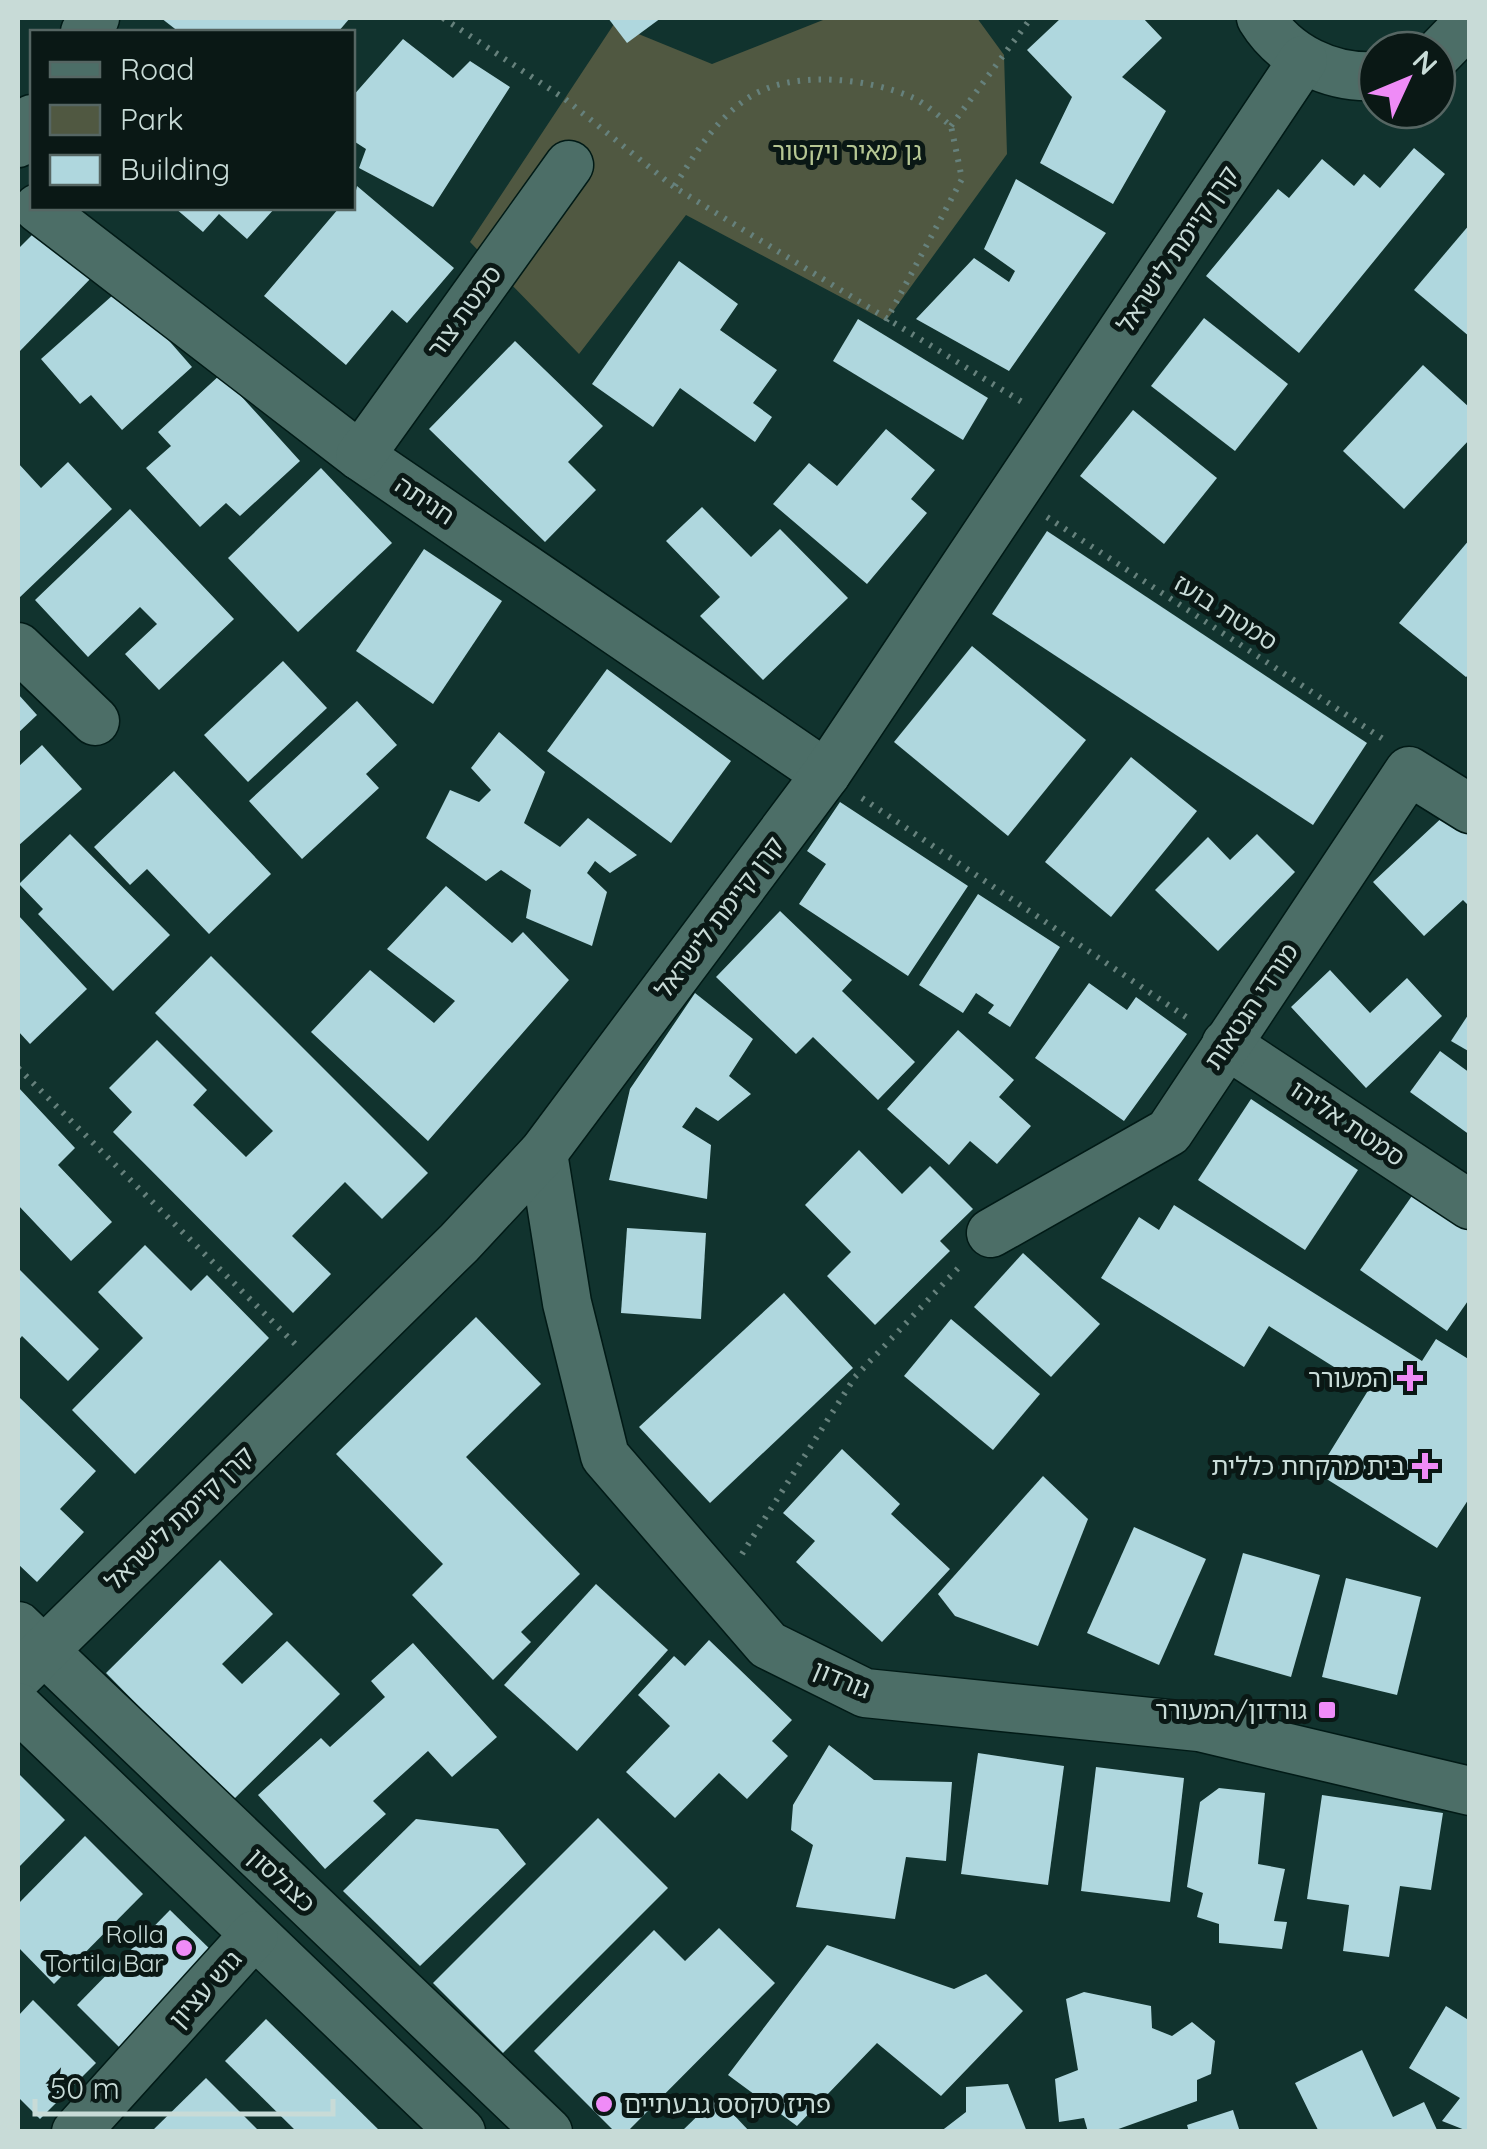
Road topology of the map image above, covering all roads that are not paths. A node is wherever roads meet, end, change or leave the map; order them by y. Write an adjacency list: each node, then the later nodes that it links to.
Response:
1 (1261, 18): 2 (street)
2 (1304, 60): 3 (street); 9 (street, קרן קיימת לישראל)
3 (1357, 75)
4 (569, 165): 6 (street, סמטת צור)
5 (41, 210): 6 (street, חניתה)
6 (360, 456): 9 (street, חניתה)
7 (18, 647): 8 (street)
8 (95, 721)
9 (826, 774): 12 (street, קרן קיימת לישראל)
10 (1470, 809): 11 (street, מורדי הגטאות)
11 (1226, 1044): 13 (street, סמטת אליהו); 14 (street, מורדי הגטאות)
12 (544, 1153): 15 (street, קרן קיימת לישראל); 17 (street, גורדון)
13 (1470, 1205)
14 (991, 1233)
15 (26, 1651): 21 (street, כצנלסון)
16 (18, 1706): 18 (street)
17 (1470, 1792)
18 (254, 1935): 19 (street, גוש עציון); 20 (street)
19 (76, 2132)
20 (462, 2132)
21 (548, 2132)

